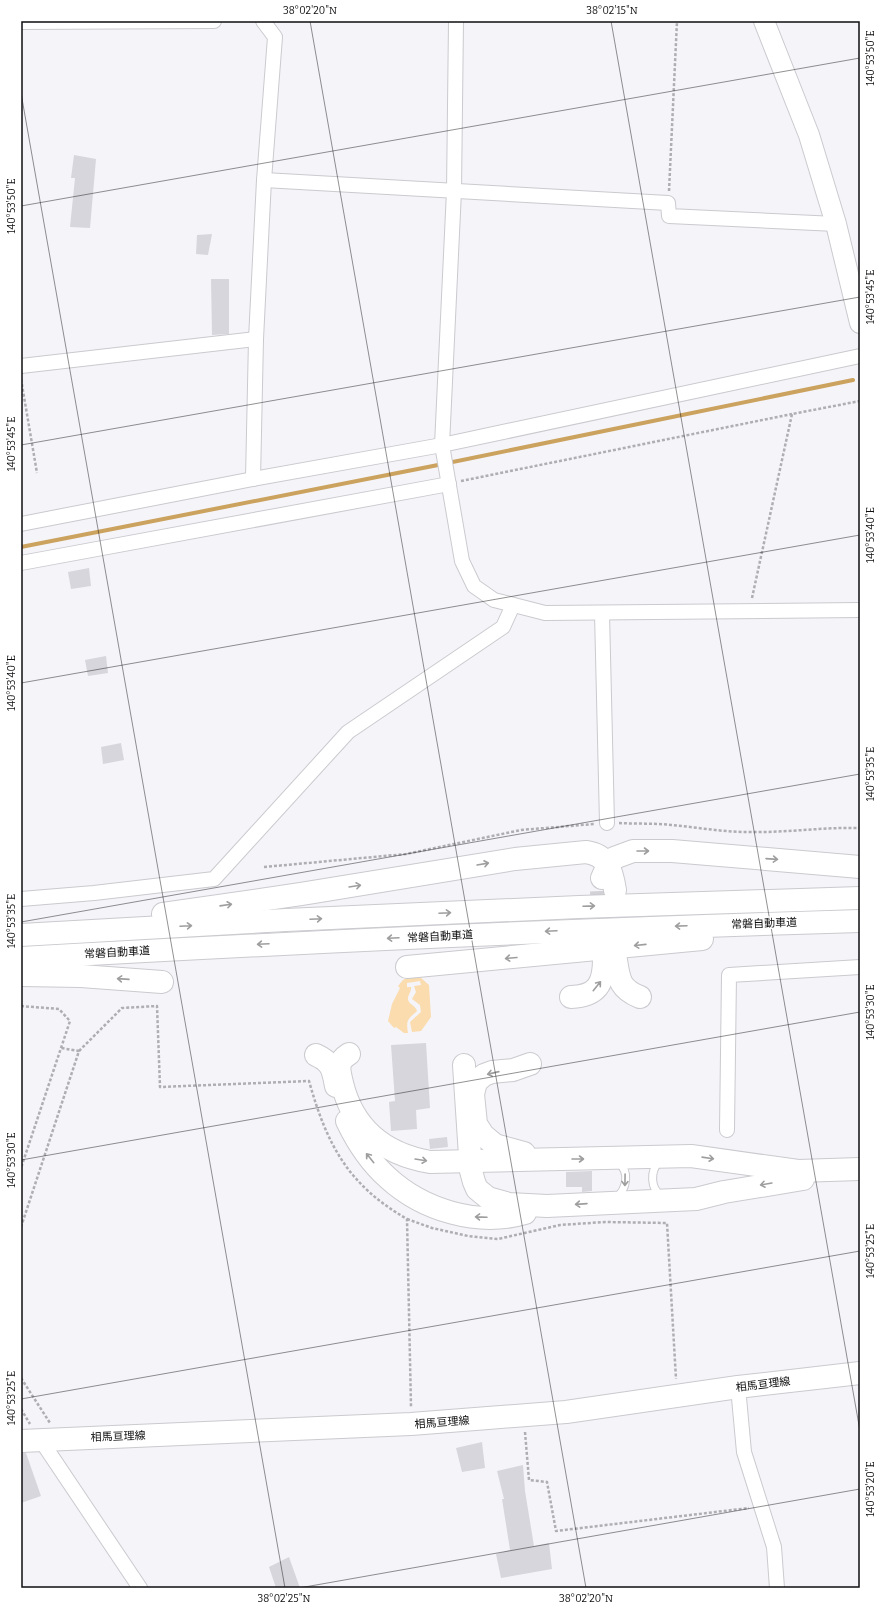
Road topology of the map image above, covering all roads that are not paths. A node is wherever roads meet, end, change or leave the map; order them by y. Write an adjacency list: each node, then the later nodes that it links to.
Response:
1 (214, 21): 6 (street)
2 (263, 21): 7 (street)
3 (456, 21): 8 (street)
4 (764, 21): 9 (street)
5 (21, 22): 6 (street)
6 (96, 22)
7 (264, 180): 8 (street); 11 (street)
8 (454, 191): 9 (street); 14 (street)
9 (836, 224): 10 (street)
10 (860, 323)
11 (256, 339): 13 (street); 15 (street)
12 (860, 356): 14 (street)
13 (21, 366)
14 (442, 445): 15 (street); 16 (street)
15 (253, 479): 17 (street)
16 (449, 484): 18 (street); 19 (street)
17 (21, 524)
18 (21, 563)
19 (513, 604): 21 (street); 27 (street)
20 (860, 610): 21 (street)
21 (602, 613): 22 (street)
22 (607, 823)
23 (608, 865): 24 (main road, one-way to 24); 25 (main road); 29 (main road, one-way to 23)
24 (860, 866)
25 (608, 891)
26 (860, 898): 30 (main road, 常磐自動車道, one-way to 26)
27 (21, 899)
28 (860, 922): 31 (main road, 常磐自動車道, one-way to 31); 32 (main road, one-way to 32)
29 (21, 930)
30 (21, 935)
31 (21, 958)
32 (407, 967)
33 (860, 967): 42 (street)
34 (21, 975): 35 (main road, one-way to 34)
35 (162, 982)
36 (571, 997): 37 (main road, one-way to 37)
37 (640, 997)
38 (349, 1054): 46 (main road, one-way to 46)
39 (316, 1055): 51 (main road, one-way to 39)
40 (530, 1064): 44 (main road, one-way to 44)
41 (464, 1066): 46 (main road)
42 (727, 1130)
43 (668, 1157): 45 (main road); 47 (main road, one-way to 47); 49 (lane)
44 (550, 1158): 45 (main road, one-way to 45); 46 (main road)
45 (609, 1158): 50 (lane, one-way to 50)
46 (469, 1161): 51 (main road)
47 (860, 1169)
48 (860, 1177): 49 (main road, one-way to 49)
49 (669, 1200): 50 (main road)
50 (609, 1202): 51 (main road, one-way to 51)
51 (547, 1206)
52 (860, 1374): 53 (main road, 相馬亘理線)
53 (738, 1387): 54 (main road, 相馬亘理線); 56 (street)
54 (40, 1440): 55 (street)
55 (140, 1588)
56 (777, 1588)

